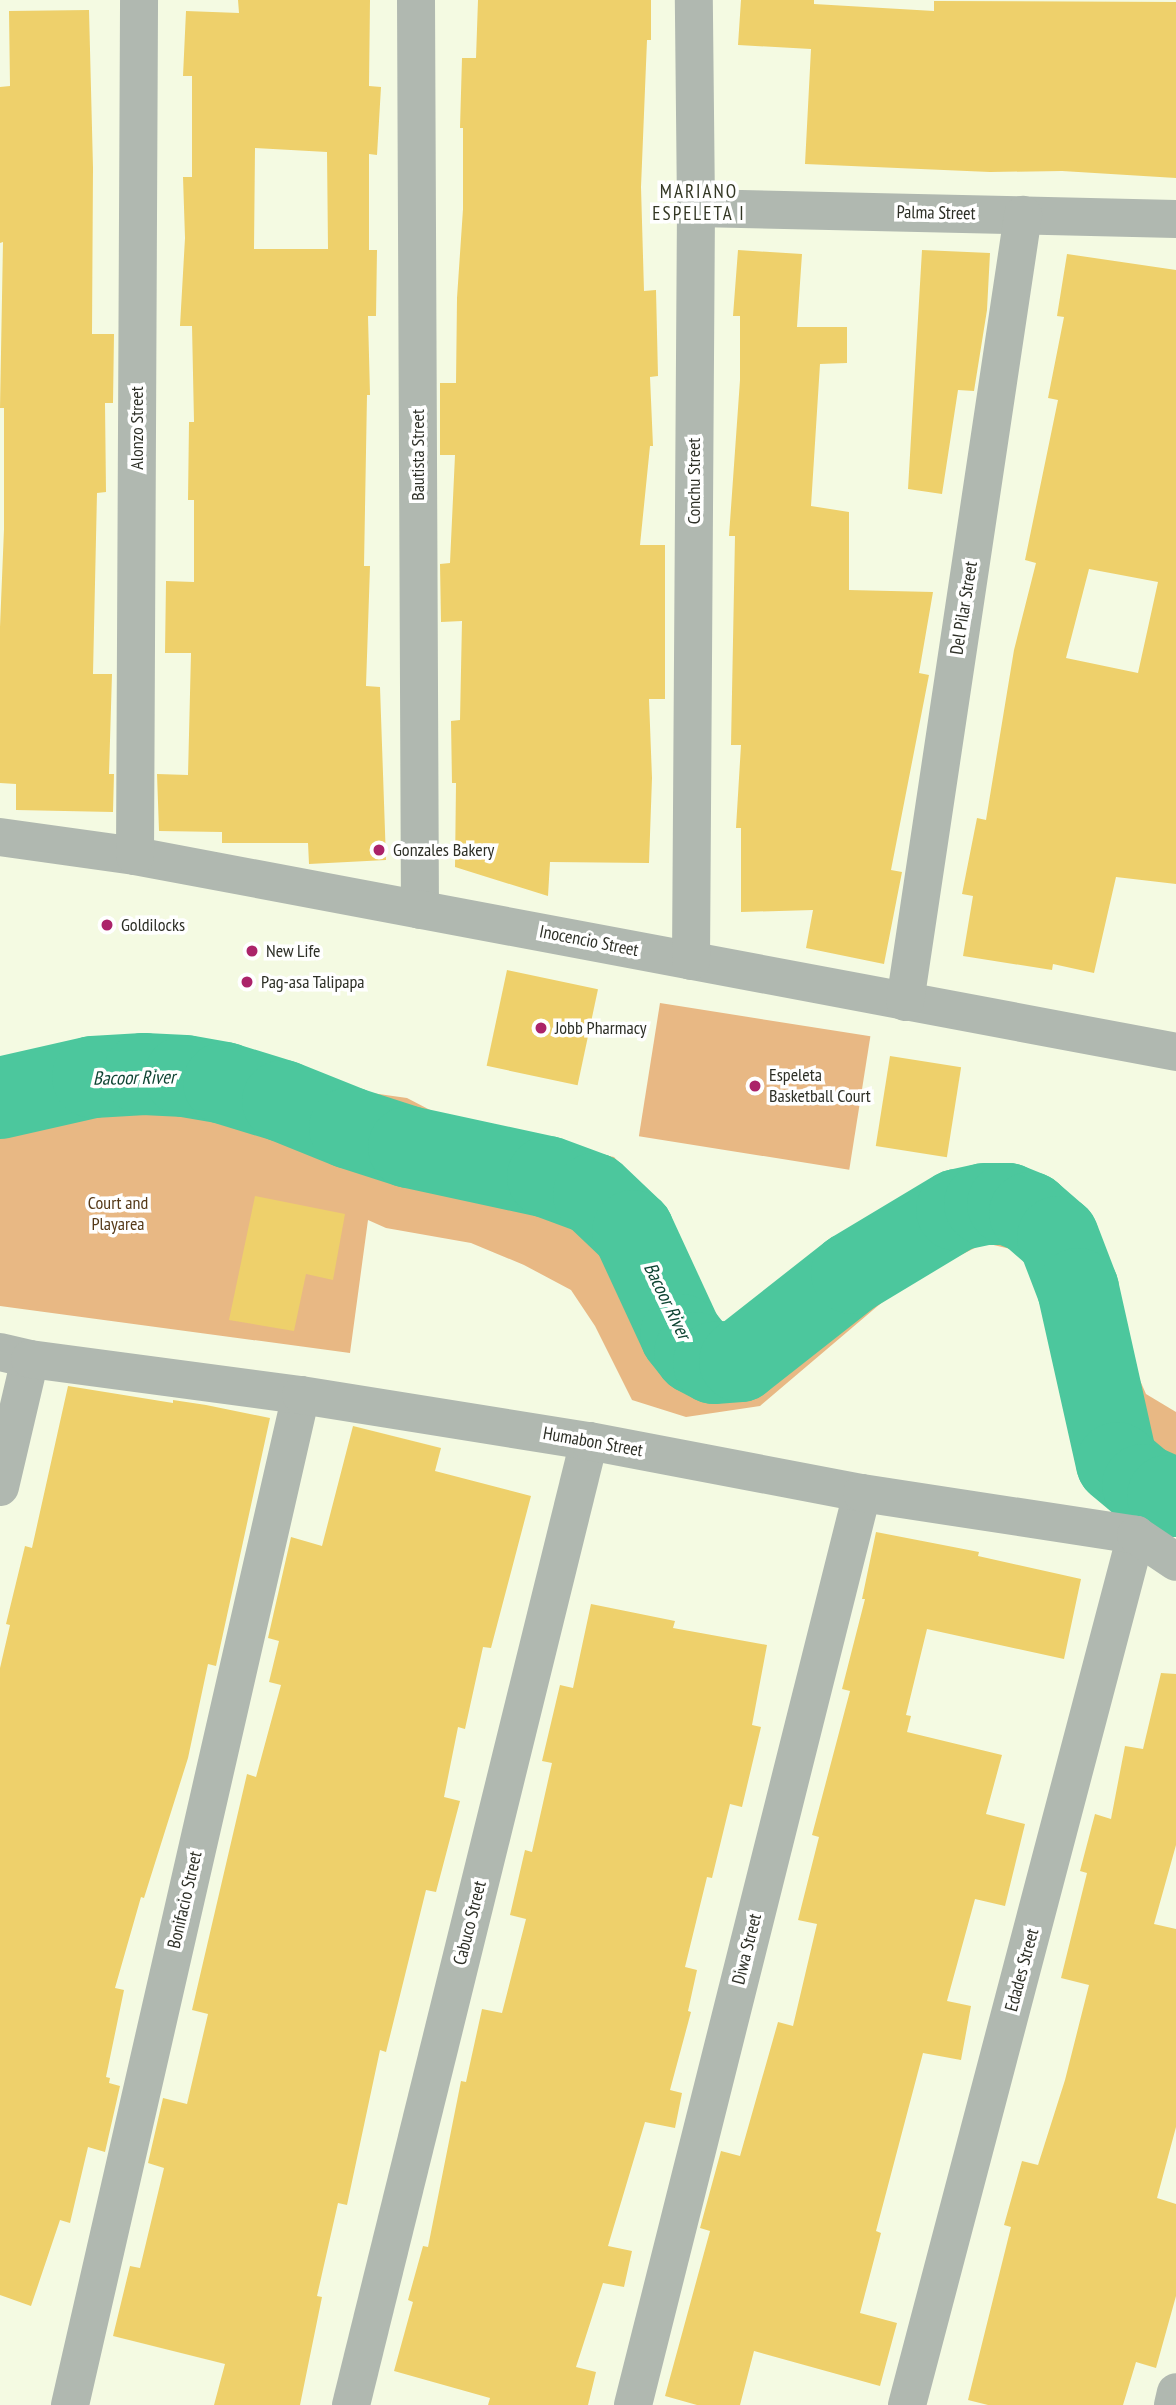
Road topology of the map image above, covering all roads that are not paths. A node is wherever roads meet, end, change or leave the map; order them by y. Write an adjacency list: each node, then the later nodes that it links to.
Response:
1 (139, 0): 8 (street, Alonzo Street)
2 (416, 0): 9 (street, Bautista Street)
3 (694, 0): 4 (street, Conchu Street)
4 (696, 208): 5 (street, Palma Street); 10 (street, Conchu Street)
5 (1023, 215): 6 (street, Palma Street); 11 (street, Del Pilar Street)
6 (1176, 219)
7 (0, 837): 8 (street, Inocencio Street)
8 (135, 856): 9 (street, Inocencio Street)
9 (420, 910): 10 (street, Inocencio Street)
10 (691, 961): 11 (street, Inocencio Street)
11 (905, 1002): 12 (street, Inocencio Street)
12 (1176, 1052)
13 (15, 1356): 14 (street, Humabon Street); 16 (street)
14 (301, 1395): 15 (street, Humabon Street); 21 (street, Bonifacio Street)
15 (589, 1441): 17 (street, Humabon Street); 22 (street, Cabuco Street)
16 (0, 1487)
17 (862, 1493): 18 (street, Humabon Street); 23 (street, Diwa Street)
18 (1136, 1535): 19 (street, Humabon Street); 24 (street, Edades Street)
19 (1176, 1562)
20 (1176, 2392): 25 (street)
21 (70, 2405)
22 (351, 2405)
23 (633, 2405)
24 (907, 2405)
25 (1172, 2405)

